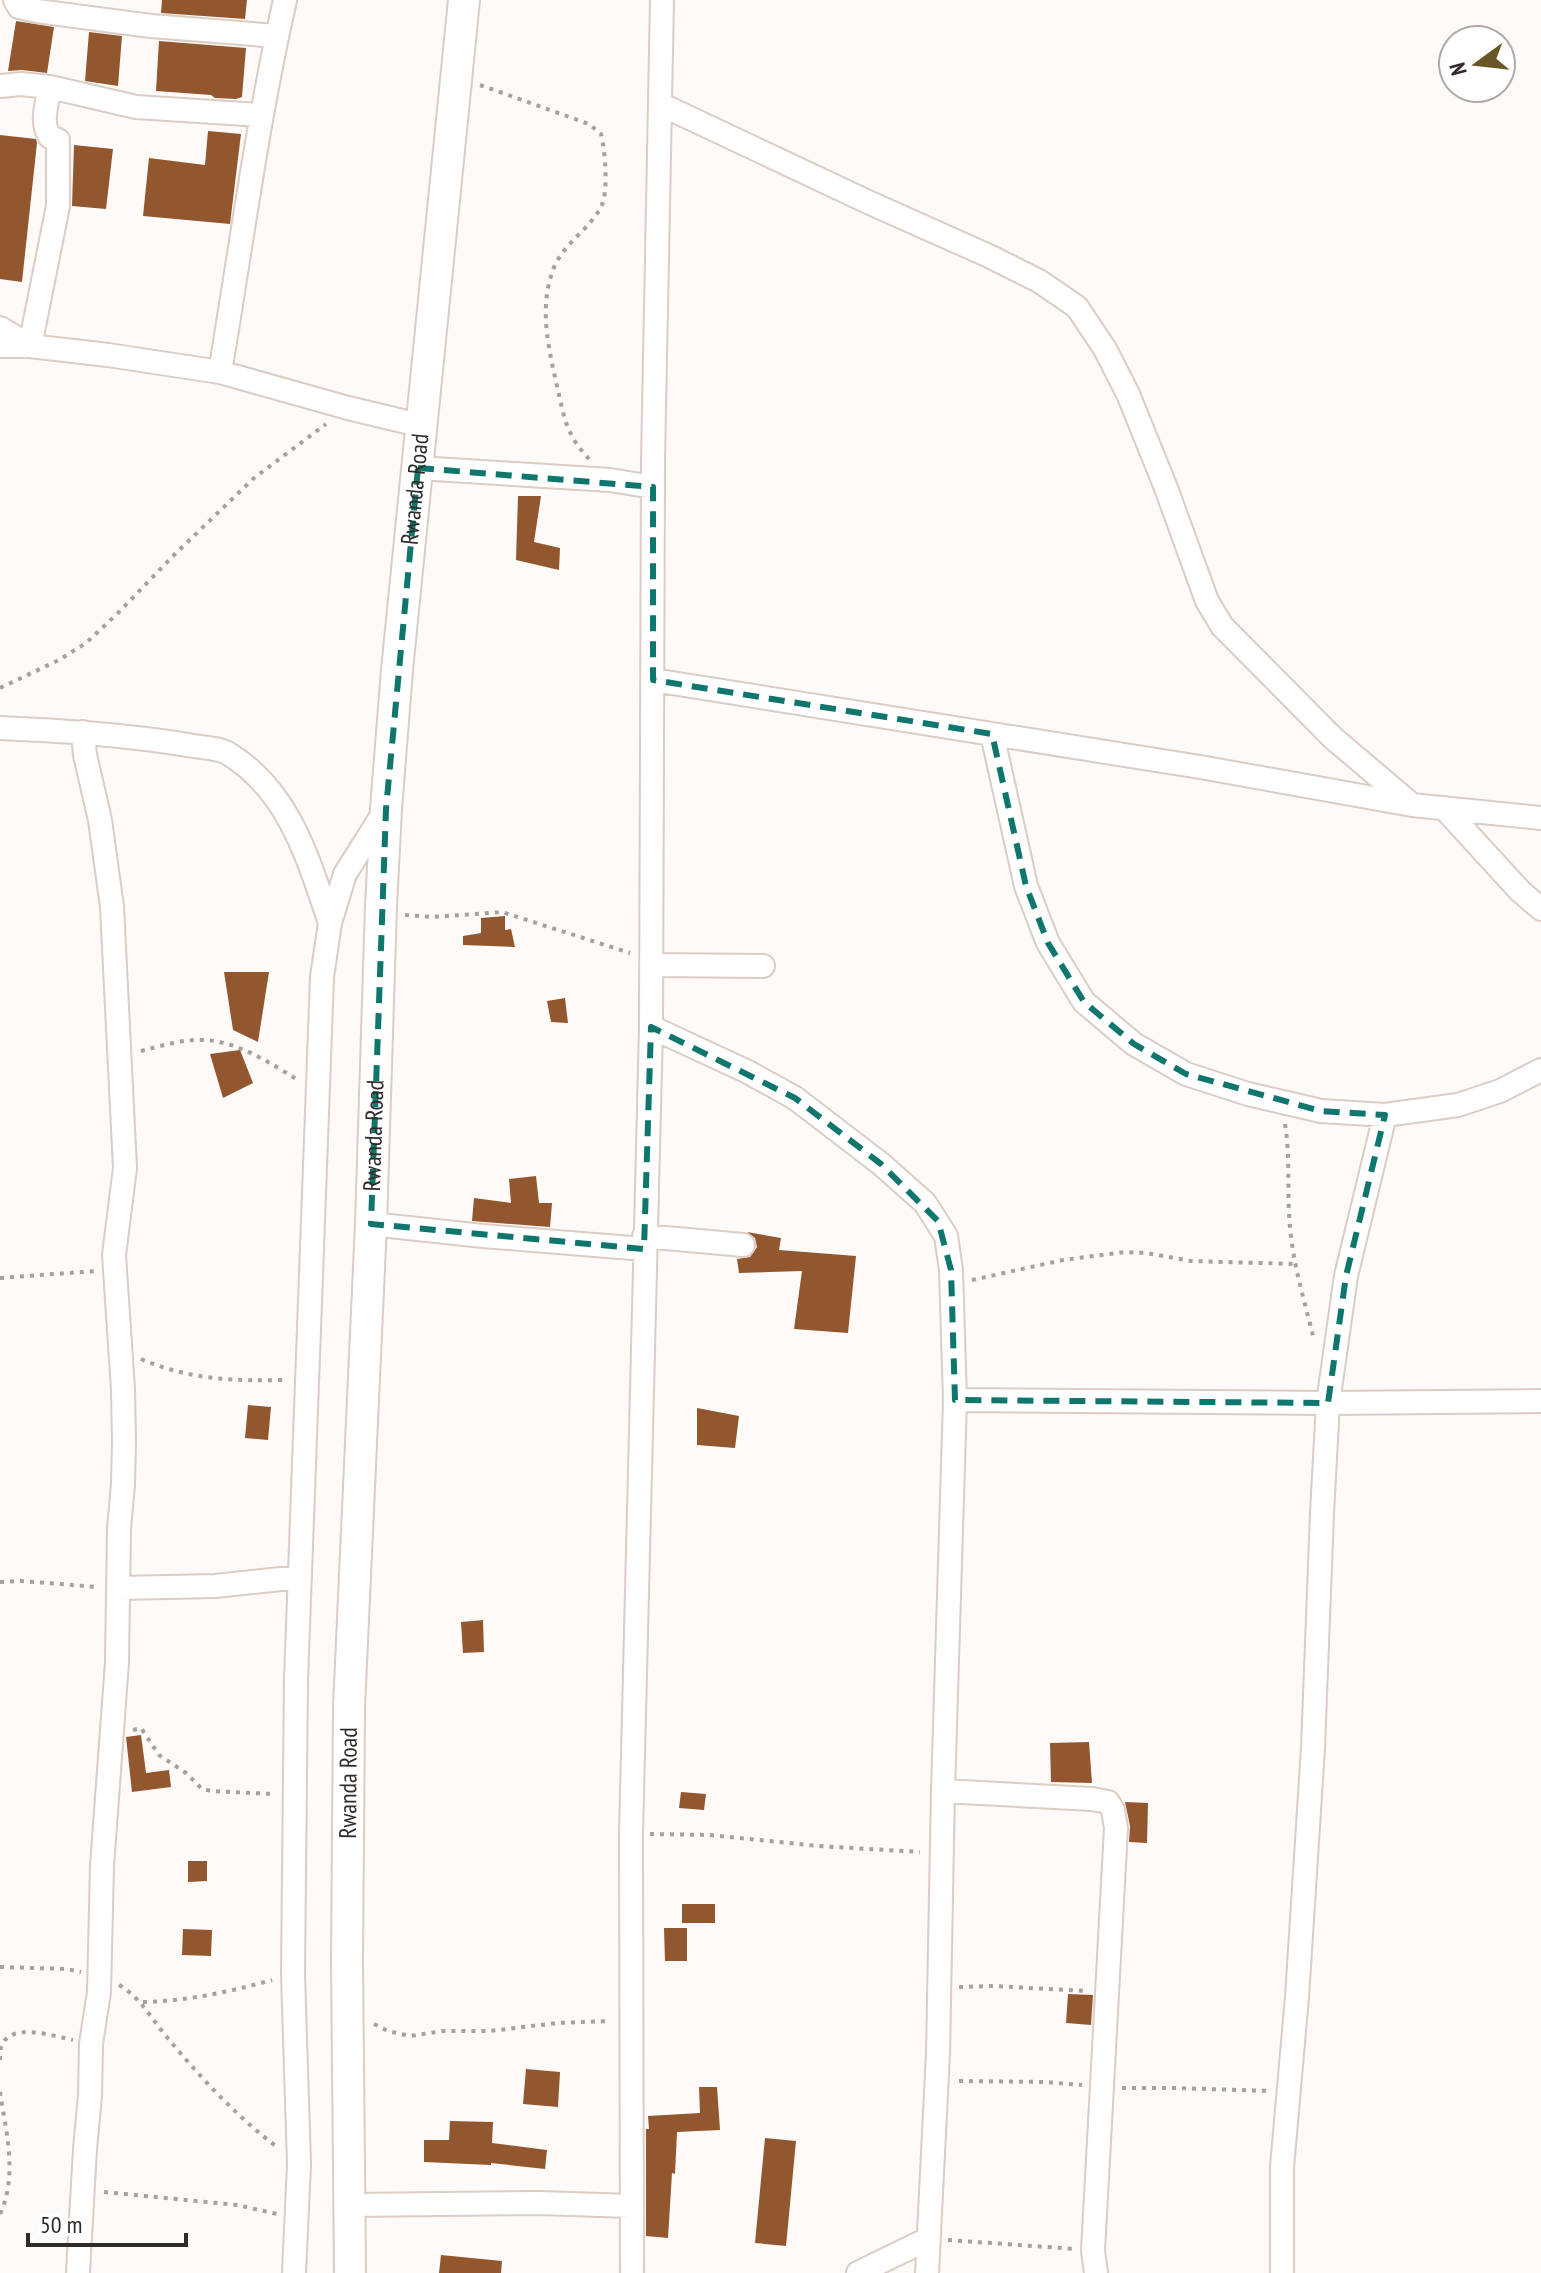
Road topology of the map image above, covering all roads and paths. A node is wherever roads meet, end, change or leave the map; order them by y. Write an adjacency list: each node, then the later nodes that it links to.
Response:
1 (15, 0): 5 (street)
2 (285, 0): 5 (street)
3 (464, 0): 6 (highway, Rwanda Road)
4 (662, 0): 9 (street)
5 (277, 36): 10 (street)
6 (457, 75): 16 (highway, Rwanda Road); 18 (path)
7 (0, 86): 8 (street)
8 (50, 87): 10 (street); 13 (street)
9 (660, 104): 19 (street); 25 (street)
10 (260, 115): 14 (street)
11 (0, 328): 13 (street)
12 (0, 346): 13 (street)
13 (30, 346): 14 (street)
14 (220, 372): 15 (street)
15 (348, 408): 16 (street); 21 (path)
16 (423, 426): 17 (highway, Rwanda Road)
17 (418, 468): 18 (street); 27 (highway, Rwanda Road)
18 (610, 480): 19 (street)
19 (653, 487): 20 (street)
20 (653, 680): 24 (street); 32 (street)
21 (0, 688)
22 (0, 728): 23 (street)
23 (83, 732): 31 (street); 35 (street)
24 (992, 734): 25 (street); 38 (street)
25 (1412, 805): 26 (street)
26 (1444, 808): 28 (street); 30 (street)
27 (386, 809): 29 (highway, Rwanda Road); 31 (street)
28 (1541, 818)
29 (381, 906): 32 (path); 40 (highway, Rwanda Road)
30 (1541, 909)
31 (330, 923): 37 (street)
32 (652, 961): 33 (street); 34 (street)
33 (763, 966)
34 (651, 1027): 41 (street); 46 (street)
35 (120, 1056): 37 (path); 44 (street)
36 (1541, 1070): 39 (street)
37 (317, 1091): 49 (street)
38 (1282, 1102): 39 (street); 43 (path)
39 (1385, 1115): 52 (street)
40 (371, 1224): 41 (street); 67 (highway, Rwanda Road)
41 (644, 1242): 42 (street); 59 (street)
42 (743, 1245)
43 (1294, 1264): 46 (path); 47 (path)
44 (114, 1270): 45 (path); 48 (street)
45 (0, 1278)
46 (952, 1285): 50 (street)
47 (1315, 1347)
48 (120, 1350): 49 (path); 55 (street)
49 (308, 1379): 53 (street)
50 (955, 1400): 52 (street); 57 (street)
51 (1541, 1401): 52 (street)
52 (1328, 1403): 74 (street)
53 (300, 1577): 55 (street); 58 (street)
54 (0, 1582): 55 (path)
55 (119, 1588): 56 (street)
56 (111, 1737): 58 (path); 63 (street)
57 (943, 1791): 64 (street); 71 (street)
58 (295, 1794): 62 (street)
59 (631, 1834): 60 (path); 68 (street)
60 (928, 1849)
61 (0, 1967): 63 (path)
62 (293, 1974): 66 (path); 75 (street)
63 (98, 1975): 66 (path); 69 (street)
64 (1108, 1992): 65 (path); 72 (street)
65 (953, 1993)
66 (142, 2002): 75 (path)
67 (348, 2005): 68 (path); 77 (highway, Rwanda Road)
68 (632, 2021): 78 (street)
69 (91, 2044): 70 (path); 76 (street)
70 (0, 2060)
71 (936, 2080): 72 (path); 81 (street)
72 (1103, 2087): 74 (path); 82 (street)
73 (0, 2092): 79 (path)
74 (1288, 2093): 89 (street)
75 (299, 2164): 80 (street)
76 (82, 2190): 80 (path); 83 (street)
77 (350, 2205): 78 (street); 85 (highway, Rwanda Road)
78 (632, 2206): 86 (street)
79 (0, 2214)
80 (295, 2219): 84 (street)
81 (928, 2239): 82 (path); 87 (street); 88 (street)
82 (1095, 2262)
83 (78, 2273)
84 (294, 2273)
85 (350, 2273)
86 (632, 2273)
87 (858, 2273)
88 (927, 2273)
89 (1282, 2273)

